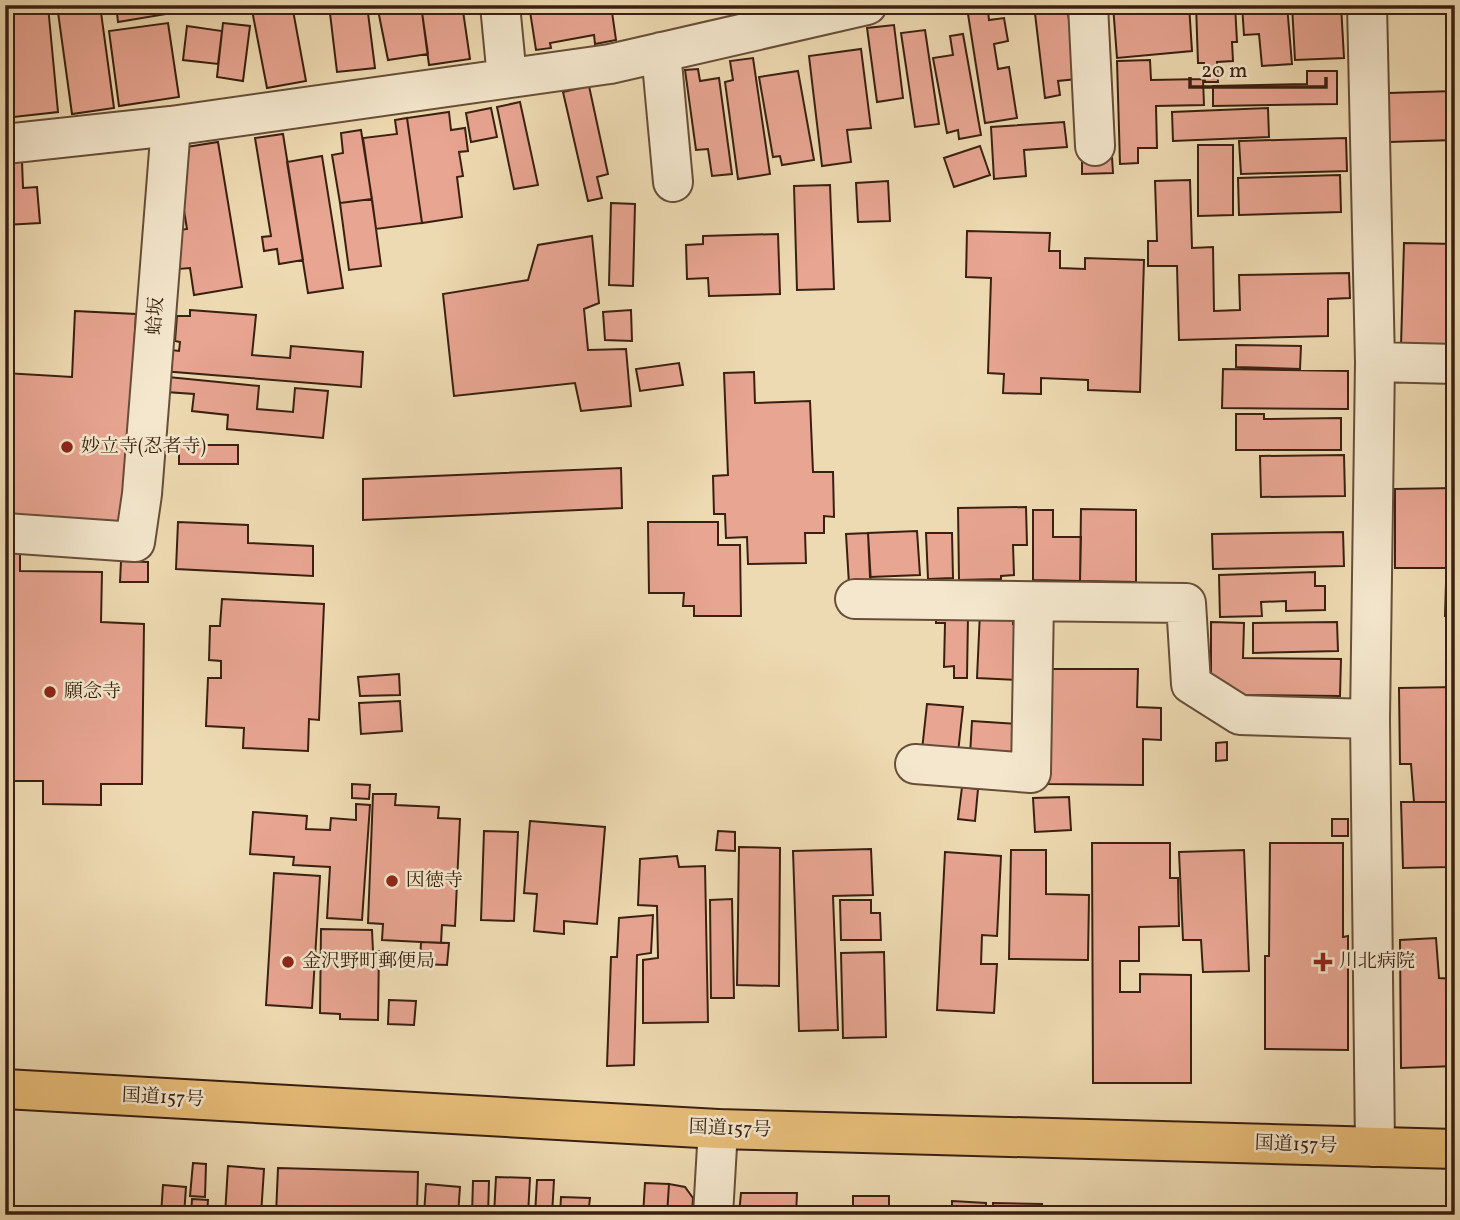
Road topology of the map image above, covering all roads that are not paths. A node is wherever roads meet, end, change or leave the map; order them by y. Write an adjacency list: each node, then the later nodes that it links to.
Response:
1 (500, 5): 6 (street)
2 (867, 5): 5 (street)
3 (1088, 5): 9 (street)
4 (1367, 5): 11 (street)
5 (661, 52): 6 (street); 10 (street)
6 (507, 78): 7 (street)
7 (171, 126): 8 (street); 13 (street, 蛤坂)
8 (5, 144)
9 (1096, 146)
10 (673, 182)
11 (1375, 362): 12 (street); 16 (street)
12 (1455, 364)
13 (5, 533)
14 (855, 598): 15 (street)
15 (1034, 602): 16 (street); 17 (street)
16 (1370, 719): 20 (street)
17 (915, 764)
18 (5, 1089): 19 (highway, 国道157号)
19 (718, 1129): 20 (highway, 国道157号); 22 (street)
20 (1375, 1147): 21 (highway, 国道157号)
21 (1455, 1149)
22 (713, 1215)

